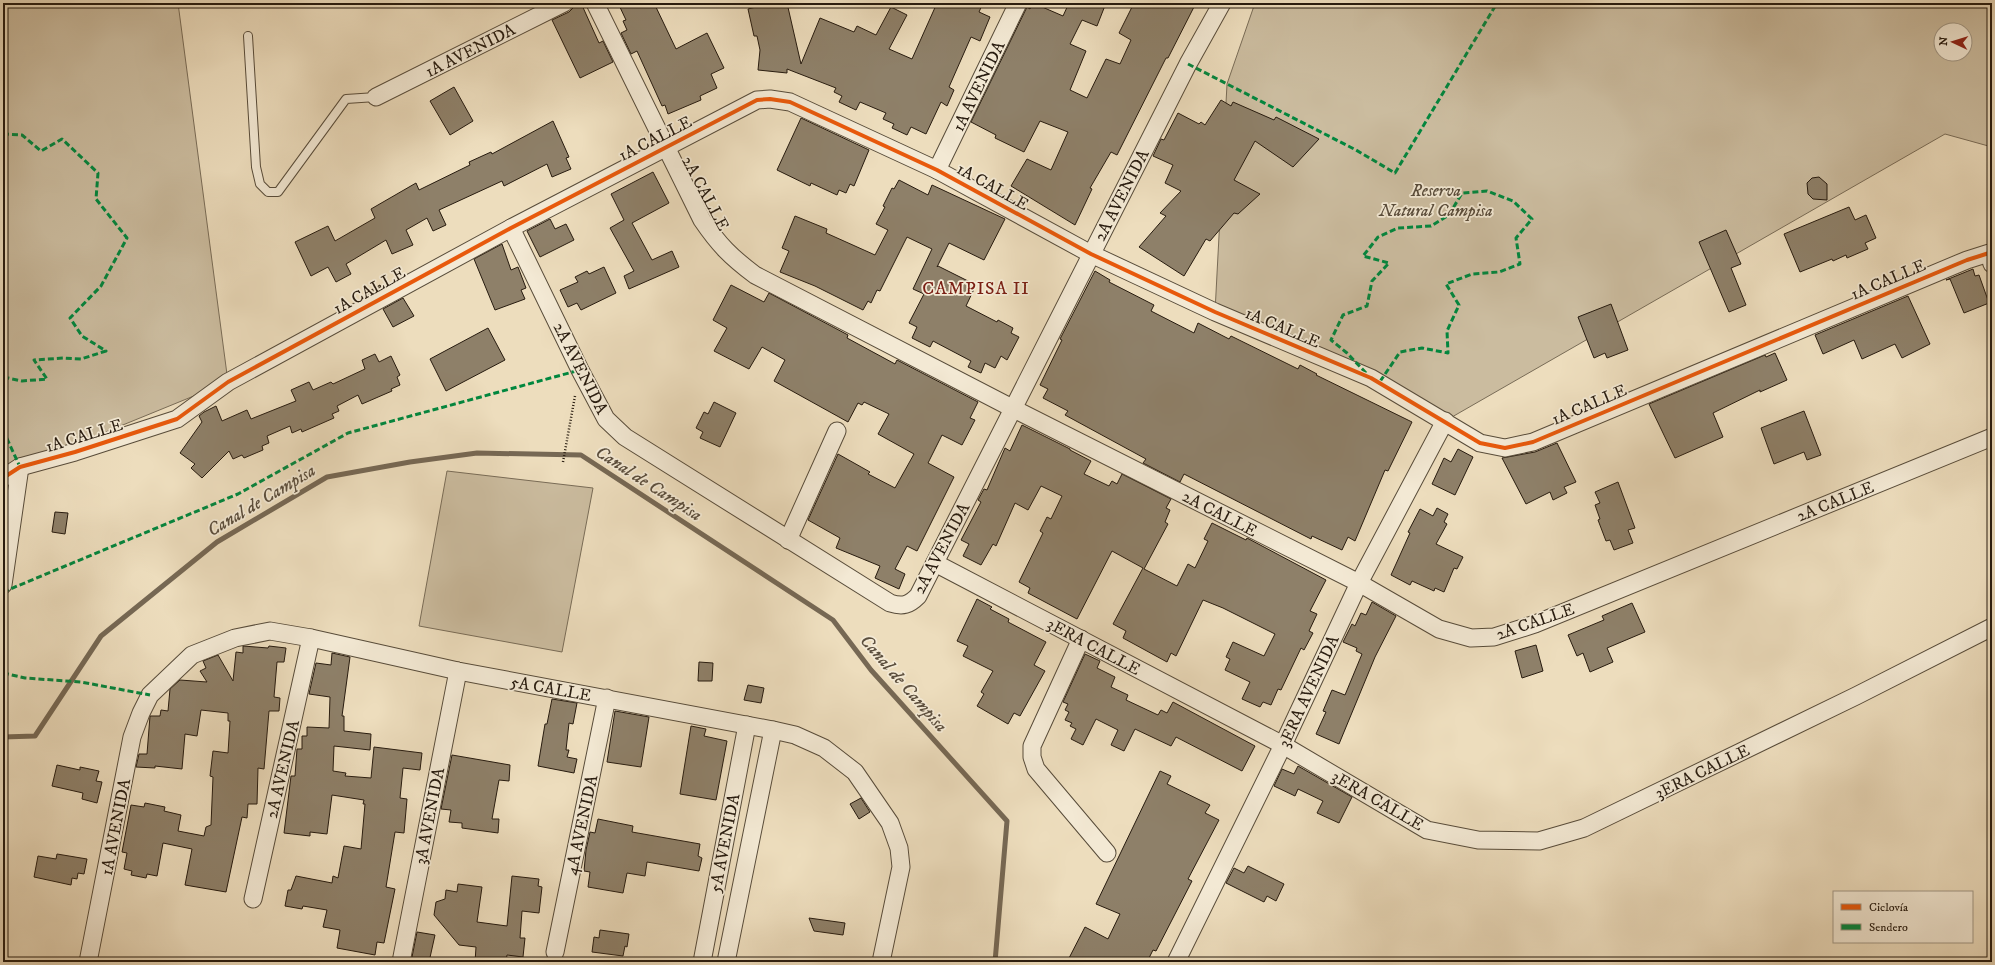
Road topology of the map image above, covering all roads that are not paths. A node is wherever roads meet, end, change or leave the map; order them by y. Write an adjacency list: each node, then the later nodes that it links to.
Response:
1 (564, 3): 6 (street, 1A AVENIDA)
2 (595, 3): 7 (street, 2A CALLE)
3 (1018, 3): 8 (street, 1A AVENIDA)
4 (1222, 3): 10 (street, 2A AVENIDA)
5 (248, 36): 6 (lane)
6 (376, 97)
7 (667, 147): 8 (street, 1A CALLE); 9 (street, 1A CALLE); 12 (street, 2A CALLE)
8 (937, 170): 10 (street, 1A CALLE)
9 (510, 228): 16 (street, 1A CALLE); 18 (street, 2A AVENIDA)
10 (1091, 254): 12 (street, 2A AVENIDA); 13 (street, 1A CALLE)
11 (1990, 259): 13 (street, 1A CALLE)
12 (1012, 408): 19 (street, 2A AVENIDA); 20 (street, 2A CALLE)
13 (1445, 421): 20 (street, 3ERA AVENIDA)
14 (836, 431): 18 (street)
15 (1992, 437): 20 (street, 2A CALLE)
16 (20, 467): 17 (street, 1A CALLE); 21 (street)
17 (3, 478)
18 (788, 540): 19 (street, 2A AVENIDA)
19 (935, 563): 24 (street, 3ERA CALLE)
20 (1359, 583): 30 (street, 3ERA AVENIDA)
21 (3, 585)
22 (1992, 627): 30 (street, 3ERA CALLE)
23 (311, 638): 25 (street, 5A CALLE); 26 (street, 5A CALLE); 32 (street, 2A AVENIDA)
24 (1081, 639): 30 (street, 3ERA CALLE); 31 (street)
25 (458, 671): 27 (street, 5A CALLE); 37 (street, 3A AVENIDA)
26 (150, 696): 36 (street, 1A AVENIDA)
27 (607, 698): 28 (street, 5A CALLE); 35 (street, 4A AVENIDA)
28 (747, 725): 29 (street, 5A CALLE); 33 (street, 5A AVENIDA)
29 (773, 730): 34 (street, 5A AVENIDA); 40 (street, 5A CALLE)
30 (1283, 745): 41 (street, 3ERA AVENIDA)
31 (1107, 854)
32 (253, 899)
33 (712, 906): 34 (street); 38 (street, 5A AVENIDA)
34 (736, 910): 39 (street, 5A AVENIDA)
35 (555, 952)
36 (88, 962)
37 (401, 962)
38 (702, 962)
39 (726, 962)
40 (881, 962)
41 (1176, 962)

